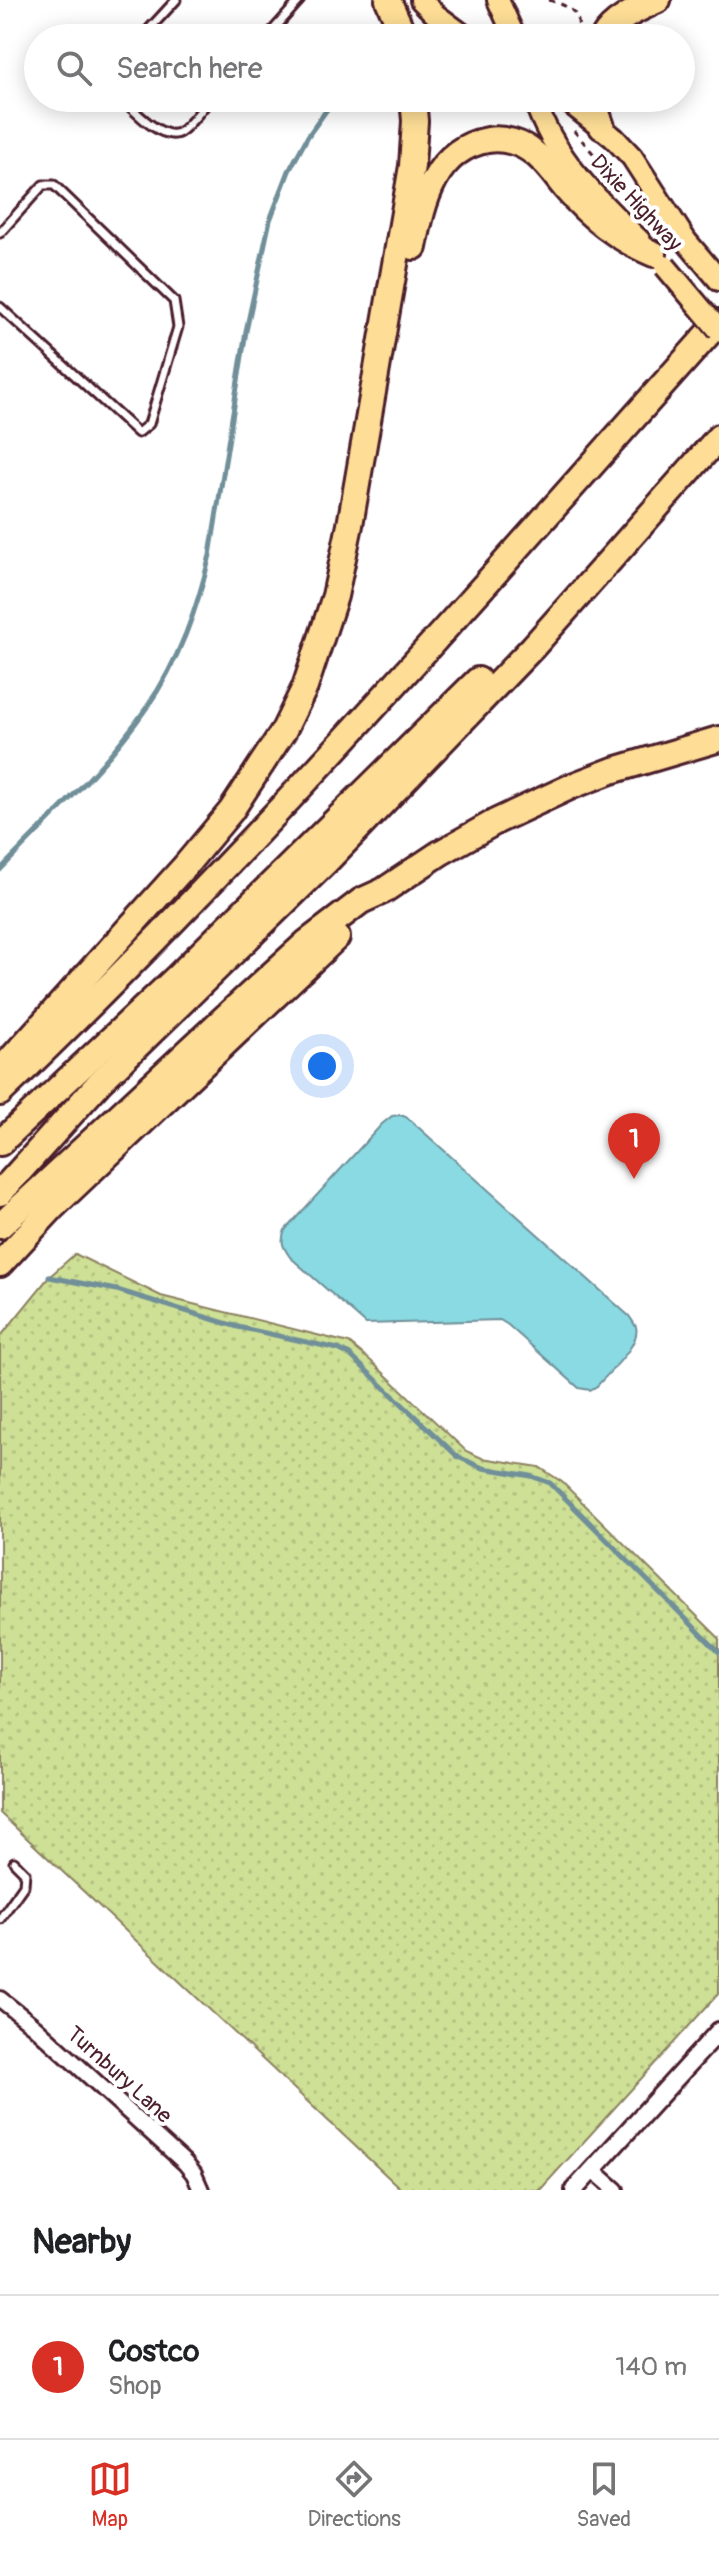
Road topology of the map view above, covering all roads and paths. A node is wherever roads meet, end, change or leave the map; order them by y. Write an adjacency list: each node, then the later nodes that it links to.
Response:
1 (176, 0): 8 (lane)
2 (300, 0): 9 (lane)
3 (388, 0): 10 (highway)
4 (421, 0): 11 (main road)
5 (498, 0): 12 (main road)
6 (549, 0): 13 (path)
7 (658, 0): 14 (highway)
8 (154, 24)
9 (279, 24)
10 (399, 24)
11 (448, 24)
12 (509, 24)
13 (580, 24)
14 (616, 24)
15 (137, 112): 16 (lane)
16 (198, 112)
17 (414, 112): 32 (highway)
18 (540, 112): 25 (main road, Dixie Highway)
19 (582, 112): 22 (main road, Dixie Highway)
20 (597, 112): 22 (highway)
21 (571, 127): 23 (path)
22 (602, 127): 26 (main road, Dixie Highway)
23 (656, 228)
24 (0, 233): 27 (lane)
25 (660, 260): 29 (main road, Dixie Highway, bridge); 32 (highway)
26 (719, 280)
27 (0, 307)
28 (719, 322): 36 (highway)
29 (719, 330)
30 (719, 430): 37 (highway)
31 (719, 437): 38 (highway)
32 (335, 596): 35 (highway)
33 (719, 739): 34 (highway)
34 (383, 891): 39 (highway); 40 (highway)
35 (0, 1071)
36 (0, 1093)
37 (0, 1143)
38 (0, 1193)
39 (0, 1226)
40 (0, 1264)
41 (14, 1862): 42 (lane)
42 (0, 1919)
43 (0, 1999): 47 (street, Turnbury Lane)
44 (719, 2031): 45 (street)
45 (593, 2170): 46 (street); 48 (street)
46 (577, 2189)
47 (201, 2190)
48 (616, 2190)

